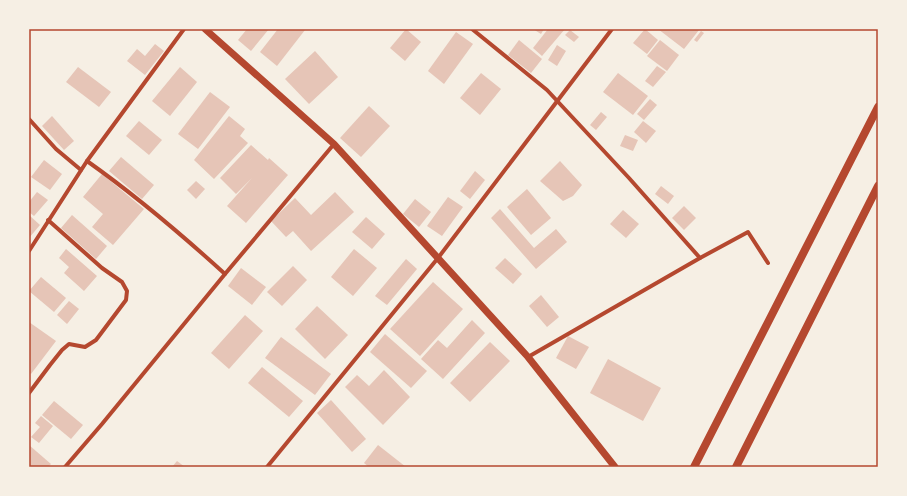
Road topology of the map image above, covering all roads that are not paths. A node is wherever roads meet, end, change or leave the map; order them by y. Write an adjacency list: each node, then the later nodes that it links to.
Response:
1 (184, 29): 9 (street)
2 (205, 29): 8 (street)
3 (472, 29): 5 (street)
4 (612, 29): 5 (street)
5 (557, 101): 14 (street); 15 (street)
6 (878, 107): 23 (main road)
7 (29, 119): 10 (street)
8 (334, 144): 14 (street); 17 (street)
9 (87, 161): 10 (street); 17 (street)
10 (81, 170): 12 (street)
11 (878, 186): 24 (main road)
12 (48, 220): 13 (street); 19 (street)
13 (29, 251)
14 (438, 258): 18 (street); 21 (street)
15 (700, 258): 16 (street); 18 (street)
16 (768, 263)
17 (225, 274): 20 (street)
18 (528, 357): 22 (street)
19 (29, 393)
20 (65, 467)
21 (267, 467)
22 (615, 467)
23 (694, 467)
24 (736, 467)

